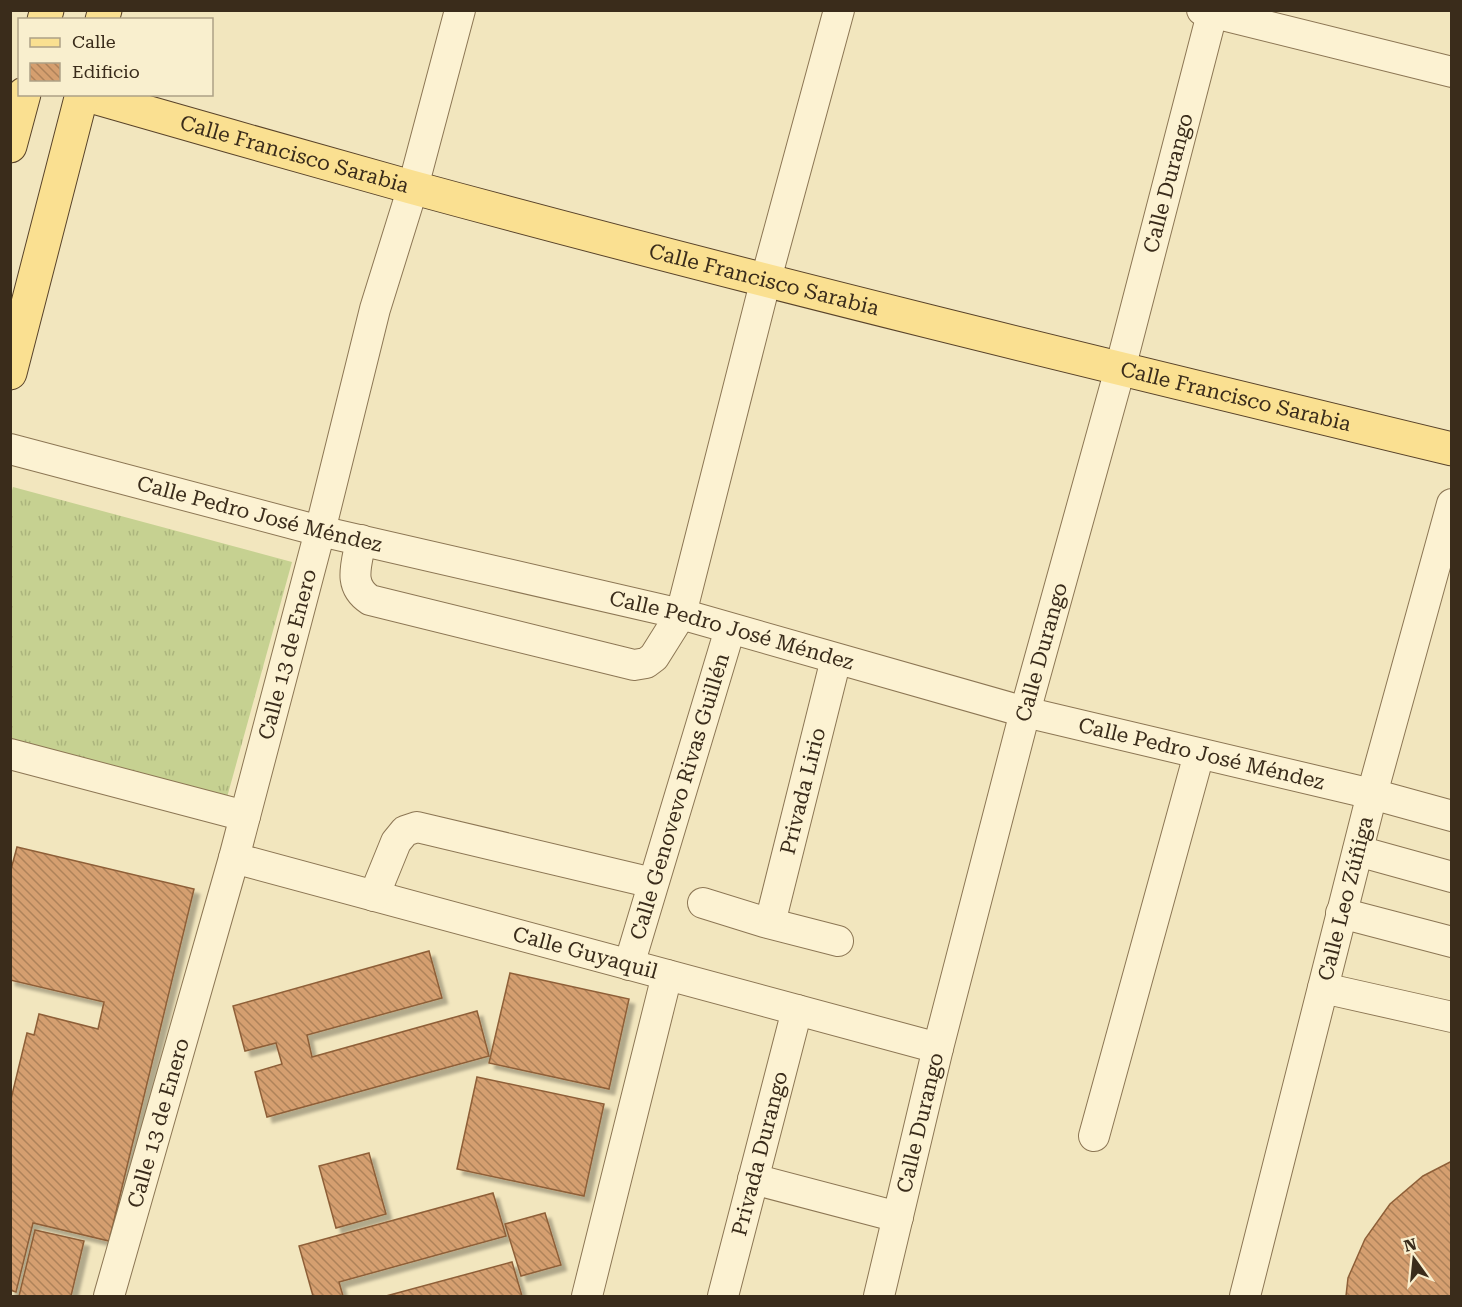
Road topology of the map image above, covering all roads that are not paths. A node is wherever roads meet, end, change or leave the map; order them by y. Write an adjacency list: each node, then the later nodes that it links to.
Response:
1 (460, 10): 9 (street, Calle 13 de Enero)
2 (839, 10): 10 (street)
3 (1209, 11): 4 (street); 11 (street, Calle Durango)
4 (1452, 72)
5 (23, 96): 8 (main road)
6 (81, 96): 12 (main road)
7 (89, 96): 9 (main road, Calle Francisco Sarabia)
8 (10, 146)
9 (413, 187): 10 (main road, Calle Francisco Sarabia); 16 (street, Calle 13 de Enero)
10 (766, 279): 11 (main road, Calle Francisco Sarabia); 18 (street)
11 (1120, 369): 14 (main road, Calle Francisco Sarabia); 21 (street, Calle Durango)
12 (10, 373)
13 (10, 448): 16 (street, Calle Pedro José Méndez)
14 (1452, 449)
15 (1452, 504): 24 (street, Calle Leo Zúñiga)
16 (320, 531): 17 (street, Calle Pedro José Méndez); 25 (street, Calle 13 de Enero)
17 (361, 540): 18 (street, Calle Pedro José Méndez); 18 (street)
18 (681, 614): 19 (street, Calle Pedro José Méndez)
19 (730, 629): 20 (street, Calle Pedro José Méndez); 30 (street, Calle Genovevo Rivas Guillén)
20 (836, 659): 21 (street, Calle Pedro José Méndez); 34 (street, Privada Lirio)
21 (1025, 712): 23 (street, Calle Pedro José Méndez); 42 (street, Calle Durango)
22 (10, 754): 25 (street)
23 (1199, 754): 24 (street, Calle Pedro José Méndez); 43 (street)
24 (1372, 794): 26 (street, Calle Pedro José Méndez); 27 (street, Calle Leo Zúñiga)
25 (245, 816): 28 (street, Calle 13 de Enero)
26 (1452, 816)
27 (1358, 851): 29 (street); 33 (street, Calle Leo Zúñiga)
28 (234, 858): 31 (street, Calle Guyaquil); 46 (street, Calle 13 de Enero)
29 (1452, 877)
30 (653, 884): 31 (street); 37 (street, Calle Genovevo Rivas Guillén)
31 (374, 896): 37 (street, Calle Guyaquil)
32 (703, 903): 34 (street)
33 (1341, 913): 36 (street); 39 (street, Calle Leo Zúñiga)
34 (770, 923): 35 (street)
35 (838, 941)
36 (1452, 942)
37 (629, 965): 38 (street, Calle Guyaquil)
38 (667, 975): 40 (street, Calle Guyaquil); 47 (street)
39 (1323, 988): 41 (street); 50 (street, Calle Leo Zúñiga)
40 (797, 1010): 42 (street, Calle Guyaquil); 44 (street, Privada Durango)
41 (1452, 1017)
42 (938, 1048): 45 (street, Calle Durango)
43 (1094, 1136)
44 (753, 1179): 45 (street); 48 (street, Privada Durango)
45 (898, 1217): 49 (street, Calle Durango)
46 (109, 1296)
47 (587, 1296)
48 (723, 1296)
49 (879, 1296)
50 (1245, 1296)

